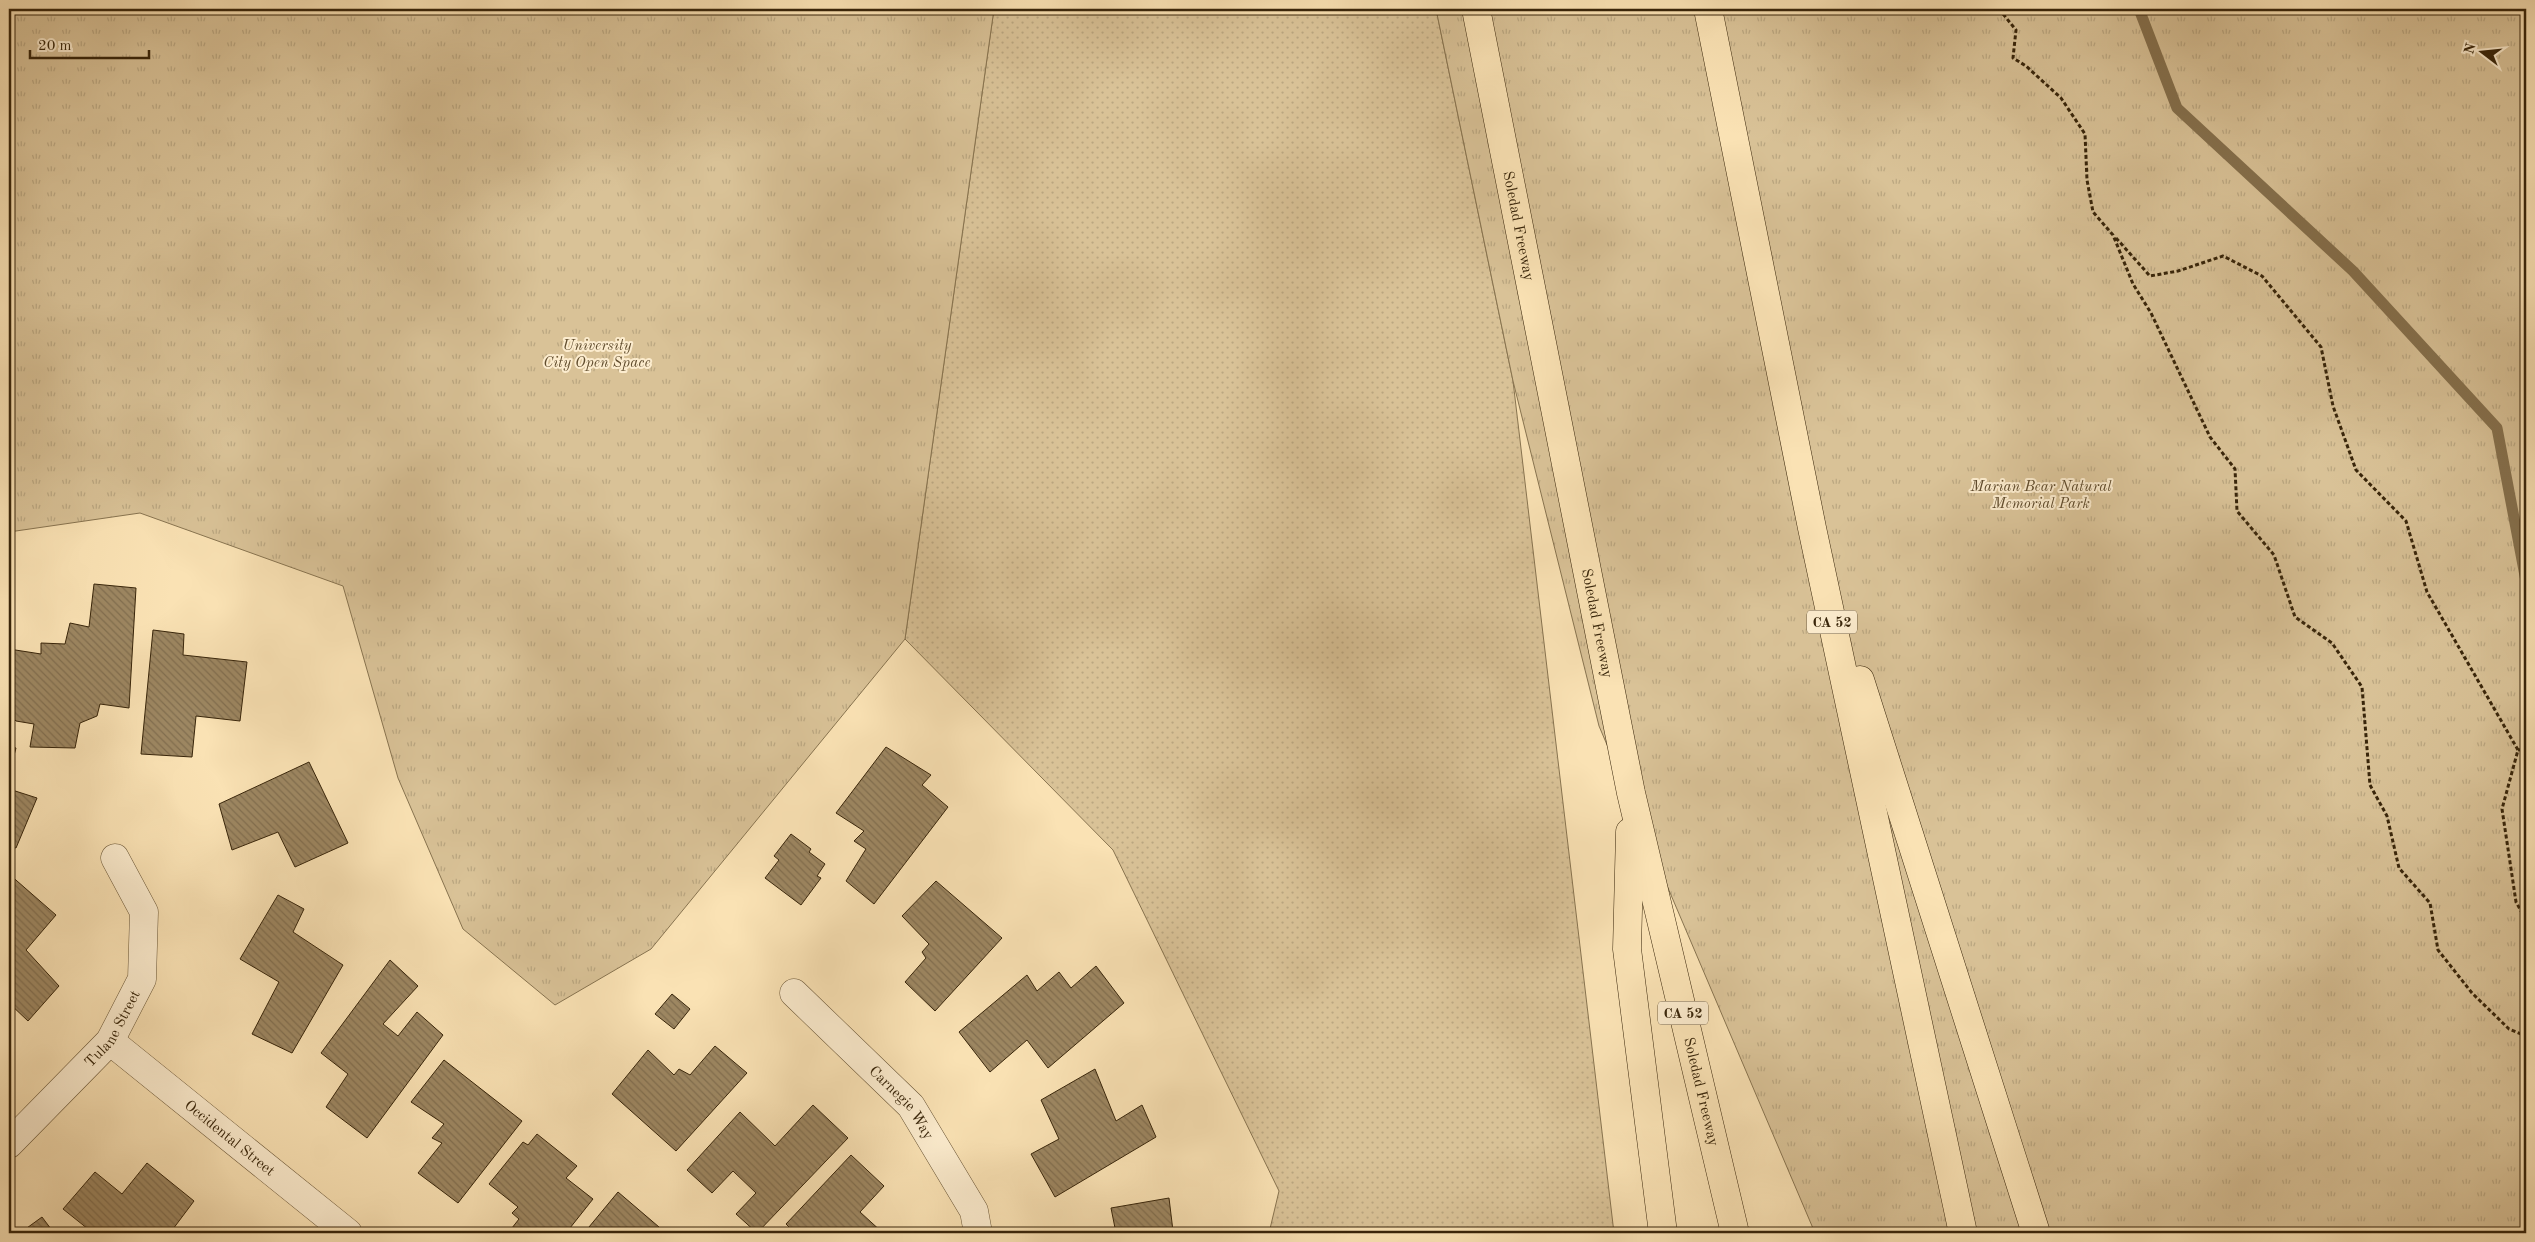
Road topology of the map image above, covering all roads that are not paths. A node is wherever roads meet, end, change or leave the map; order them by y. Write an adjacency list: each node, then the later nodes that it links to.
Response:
1 (1476, 9): 4 (highway, Soledad Freeway / CA 52)
2 (1708, 9): 3 (highway, CA 52)
3 (1812, 528): 13 (highway, CA 52); 14 (highway)
4 (1631, 794): 11 (highway); 12 (highway, Soledad Freeway / CA 52)
5 (115, 858): 7 (street, Tulane Street)
6 (794, 993): 10 (street, Carnegie Way)
7 (110, 1041): 8 (street, Tulane Street); 9 (street, Occidental Street)
8 (9, 1144)
9 (348, 1233)
10 (978, 1233)
11 (1663, 1233)
12 (1736, 1233)
13 (1963, 1233)
14 (2036, 1233)

